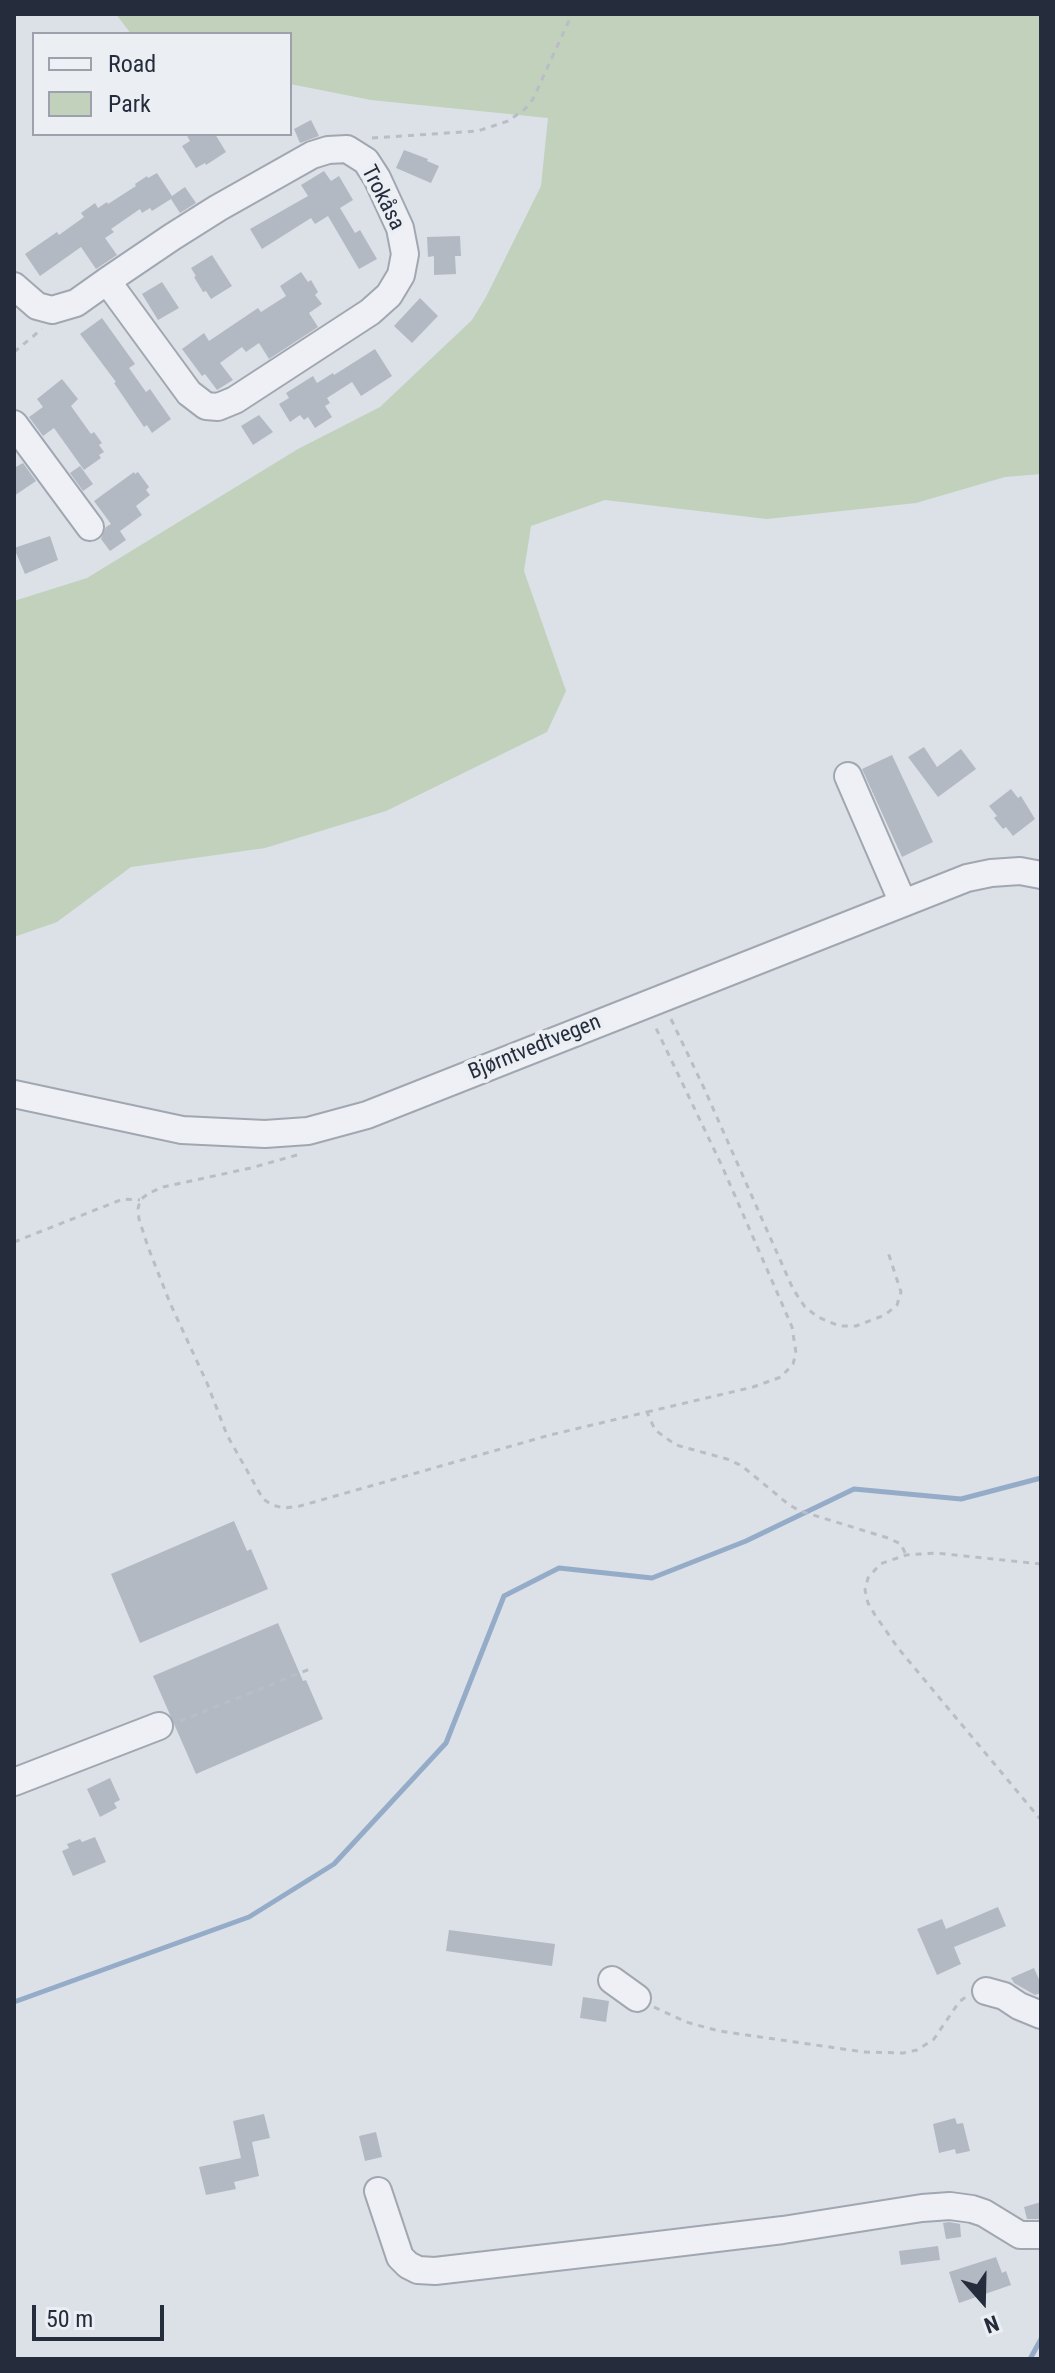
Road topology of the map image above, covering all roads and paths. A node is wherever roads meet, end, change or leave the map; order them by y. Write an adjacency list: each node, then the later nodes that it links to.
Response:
1 (572, 14): 2 (path)
2 (347, 149): 3 (street, Trokåsa); 3 (street, Trokåsa)
3 (107, 281): 5 (street, Trokåsa)
4 (14, 286): 5 (street)
5 (52, 310): 6 (path)
6 (14, 352)
7 (14, 424): 8 (street)
8 (90, 527)
9 (848, 776): 11 (street)
10 (1041, 875): 11 (street, Bjørntvedtvegen)
11 (903, 903): 12 (street, Bjørntvedtvegen)
12 (661, 997): 13 (street, Bjørntvedtvegen); 17 (path); 18 (path)
13 (14, 1094)
14 (304, 1153): 15 (path)
15 (140, 1200): 16 (path); 18 (path)
16 (14, 1242)
17 (887, 1249)
18 (647, 1412): 19 (path)
19 (906, 1555): 20 (path); 24 (path)
20 (1041, 1564)
21 (310, 1669): 22 (path)
22 (159, 1726): 23 (street)
23 (14, 1781)
24 (1041, 1820)
25 (612, 1980): 27 (street)
26 (986, 1991): 27 (path); 28 (street)
27 (637, 1998)
28 (1041, 2015)
29 (378, 2191): 30 (street)
30 (1041, 2235)

